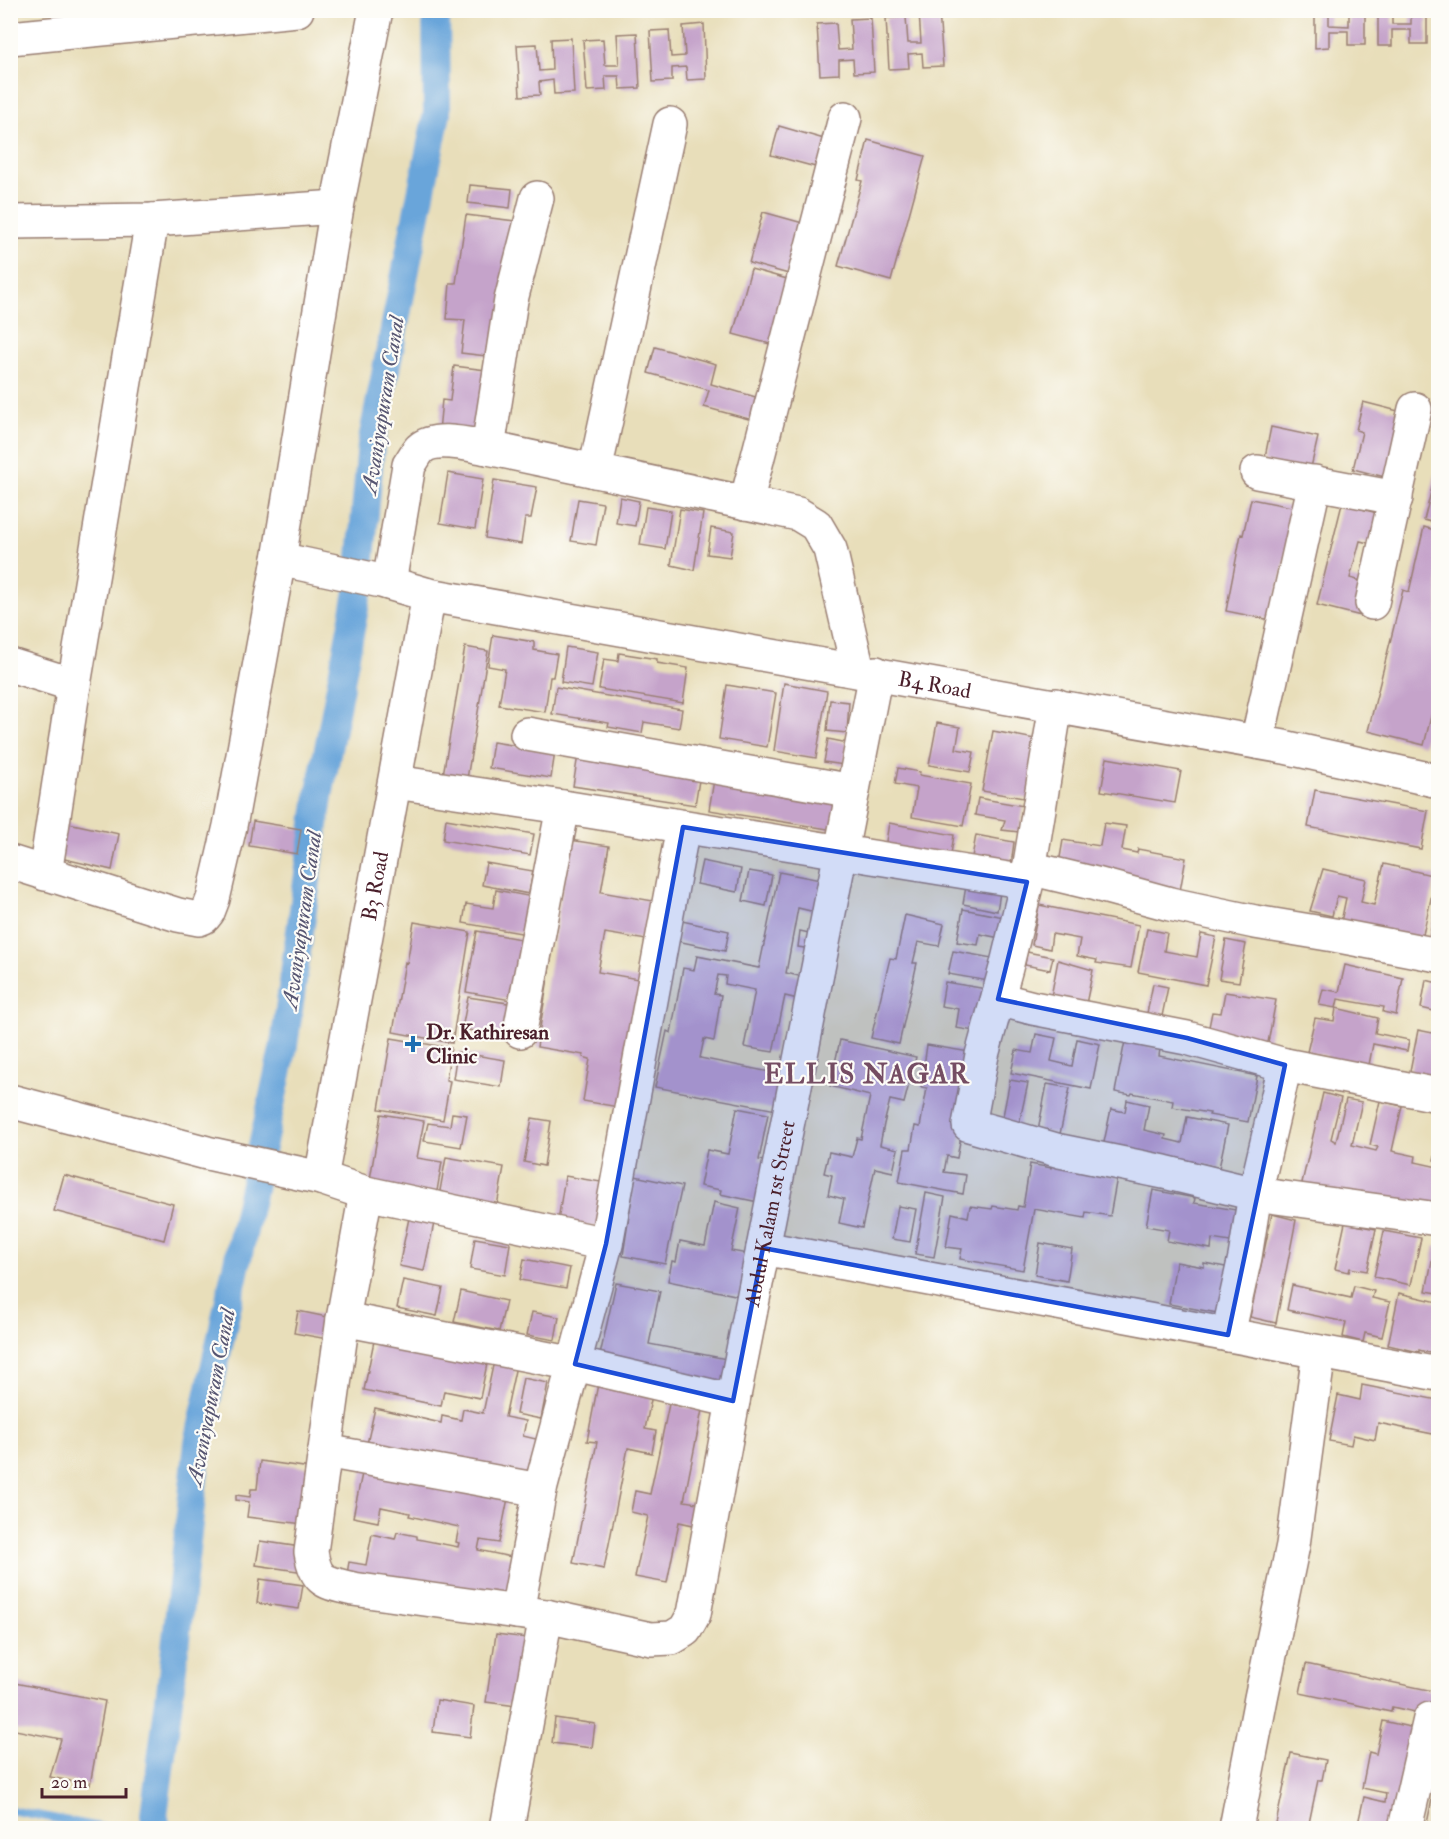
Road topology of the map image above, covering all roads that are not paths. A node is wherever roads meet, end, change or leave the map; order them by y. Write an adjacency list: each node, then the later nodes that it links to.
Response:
1 (297, 10): 3 (street)
2 (376, 10): 7 (street)
3 (10, 38)
4 (845, 118): 16 (street)
5 (670, 124): 12 (street)
6 (537, 198): 11 (street)
7 (337, 207): 8 (street); 17 (street)
8 (152, 220): 9 (street); 23 (street)
9 (10, 222)
10 (1415, 409): 15 (street)
11 (488, 448): 12 (street); 18 (street)
12 (595, 471): 16 (street)
13 (1257, 472): 14 (street)
14 (1315, 482): 15 (street); 26 (street)
15 (1396, 498): 20 (street)
16 (746, 503): 22 (street)
17 (279, 559): 18 (street, B4 Road); 34 (street)
18 (385, 582): 19 (street, B4 Road)
19 (429, 595): 22 (street, B4 Road); 28 (street, B3 Road)
20 (1372, 603)
21 (10, 665): 23 (street)
22 (867, 671): 24 (street, B4 Road); 29 (street, Abdul Kalam 1st Street)
23 (74, 686): 34 (street)
24 (1056, 705): 26 (street, B4 Road); 35 (street)
25 (527, 734): 29 (street)
26 (1257, 742): 27 (street, B4 Road)
27 (1438, 781)
28 (395, 782): 30 (street); 42 (street, B3 Road)
29 (853, 791): 32 (street, Abdul Kalam 1st Street)
30 (563, 807): 31 (street); 38 (street)
31 (683, 827): 32 (street); 46 (street)
32 (841, 853): 35 (street); 47 (street, Abdul Kalam 1st Street)
33 (10, 862): 34 (street)
34 (45, 874)
35 (1028, 875): 36 (street); 37 (street)
36 (1438, 955)
37 (1002, 983): 39 (street); 44 (street)
38 (520, 1031)
39 (1285, 1065): 40 (street); 44 (street)
40 (1438, 1095)
41 (11, 1103): 42 (street)
42 (321, 1178): 43 (street)
43 (366, 1193): 46 (street); 48 (street)
44 (1255, 1194): 45 (street); 49 (street)
45 (1438, 1219)
46 (606, 1244): 51 (street)
47 (763, 1248): 49 (street); 53 (street, Abdul Kalam 1st Street)
48 (343, 1319): 51 (street); 54 (street)
49 (1228, 1335): 50 (street)
50 (1319, 1352): 52 (street); 59 (street)
51 (575, 1364): 53 (street); 55 (street)
52 (1438, 1374)
53 (733, 1401): 56 (street, Abdul Kalam 1st Street)
54 (325, 1451): 55 (street); 56 (street)
55 (540, 1490): 56 (street)
56 (532, 1614): 58 (street)
57 (1430, 1719): 60 (street)
58 (507, 1828)
59 (1236, 1828)
60 (1405, 1828)

